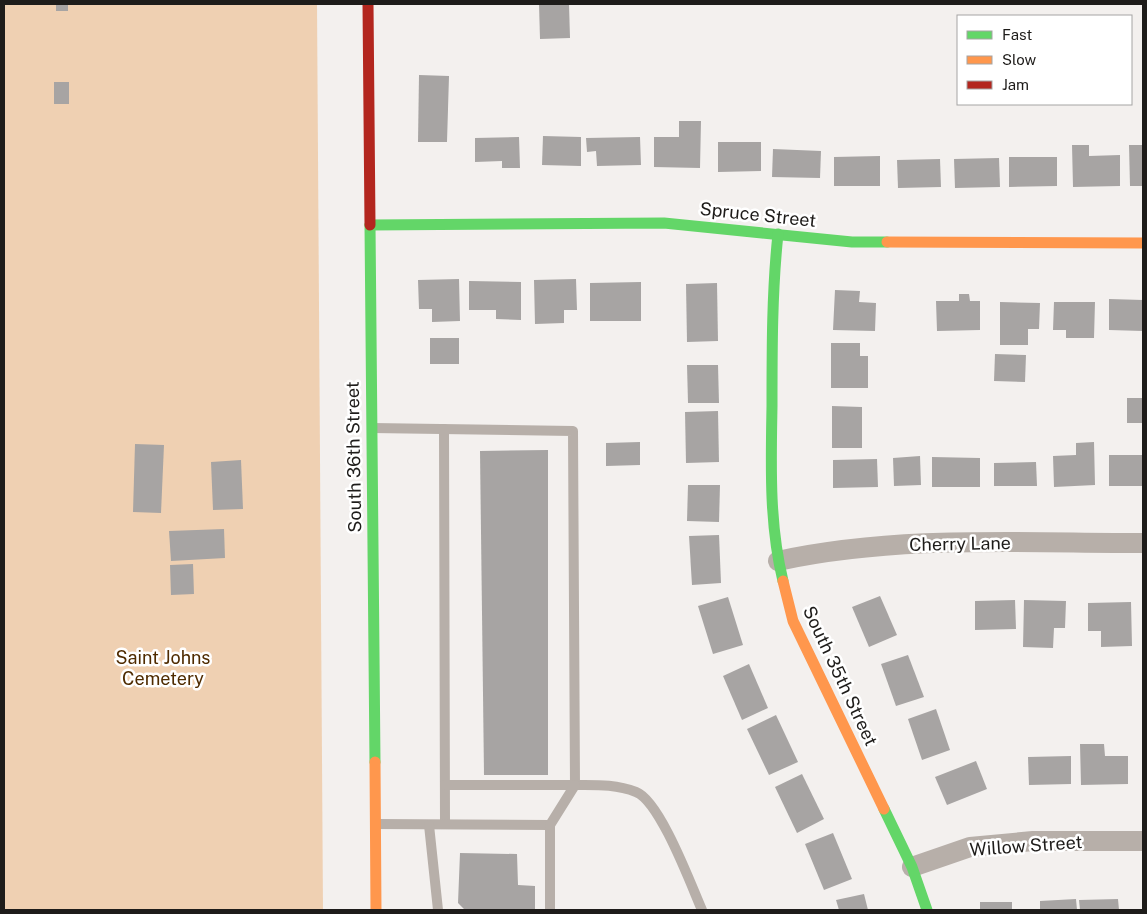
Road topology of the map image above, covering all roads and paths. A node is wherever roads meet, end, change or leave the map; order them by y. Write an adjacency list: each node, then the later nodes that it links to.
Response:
1 (368, 4): 2 (street, South 36th Street)
2 (370, 225): 3 (street, Spruce Street); 5 (street, South 36th Street)
3 (778, 234): 4 (street, Spruce Street); 8 (street, South 35th Street)
4 (1143, 243)
5 (371, 428): 6 (lane); 11 (street, South 36th Street)
6 (444, 429): 9 (lane); 10 (lane)
7 (1143, 543): 8 (street, Cherry Lane)
8 (778, 562): 16 (street, South 35th Street)
9 (445, 785): 10 (lane); 13 (lane)
10 (575, 785): 14 (lane); 20 (lane)
11 (375, 824): 12 (lane); 17 (street, South 36th Street)
12 (429, 824): 13 (lane); 18 (lane)
13 (445, 824): 14 (lane)
14 (550, 824): 19 (lane)
15 (1143, 841): 16 (street, Willow Street)
16 (912, 867): 21 (street, South 35th Street)
17 (376, 910)
18 (438, 910)
19 (550, 910)
20 (702, 910)
21 (927, 910)

